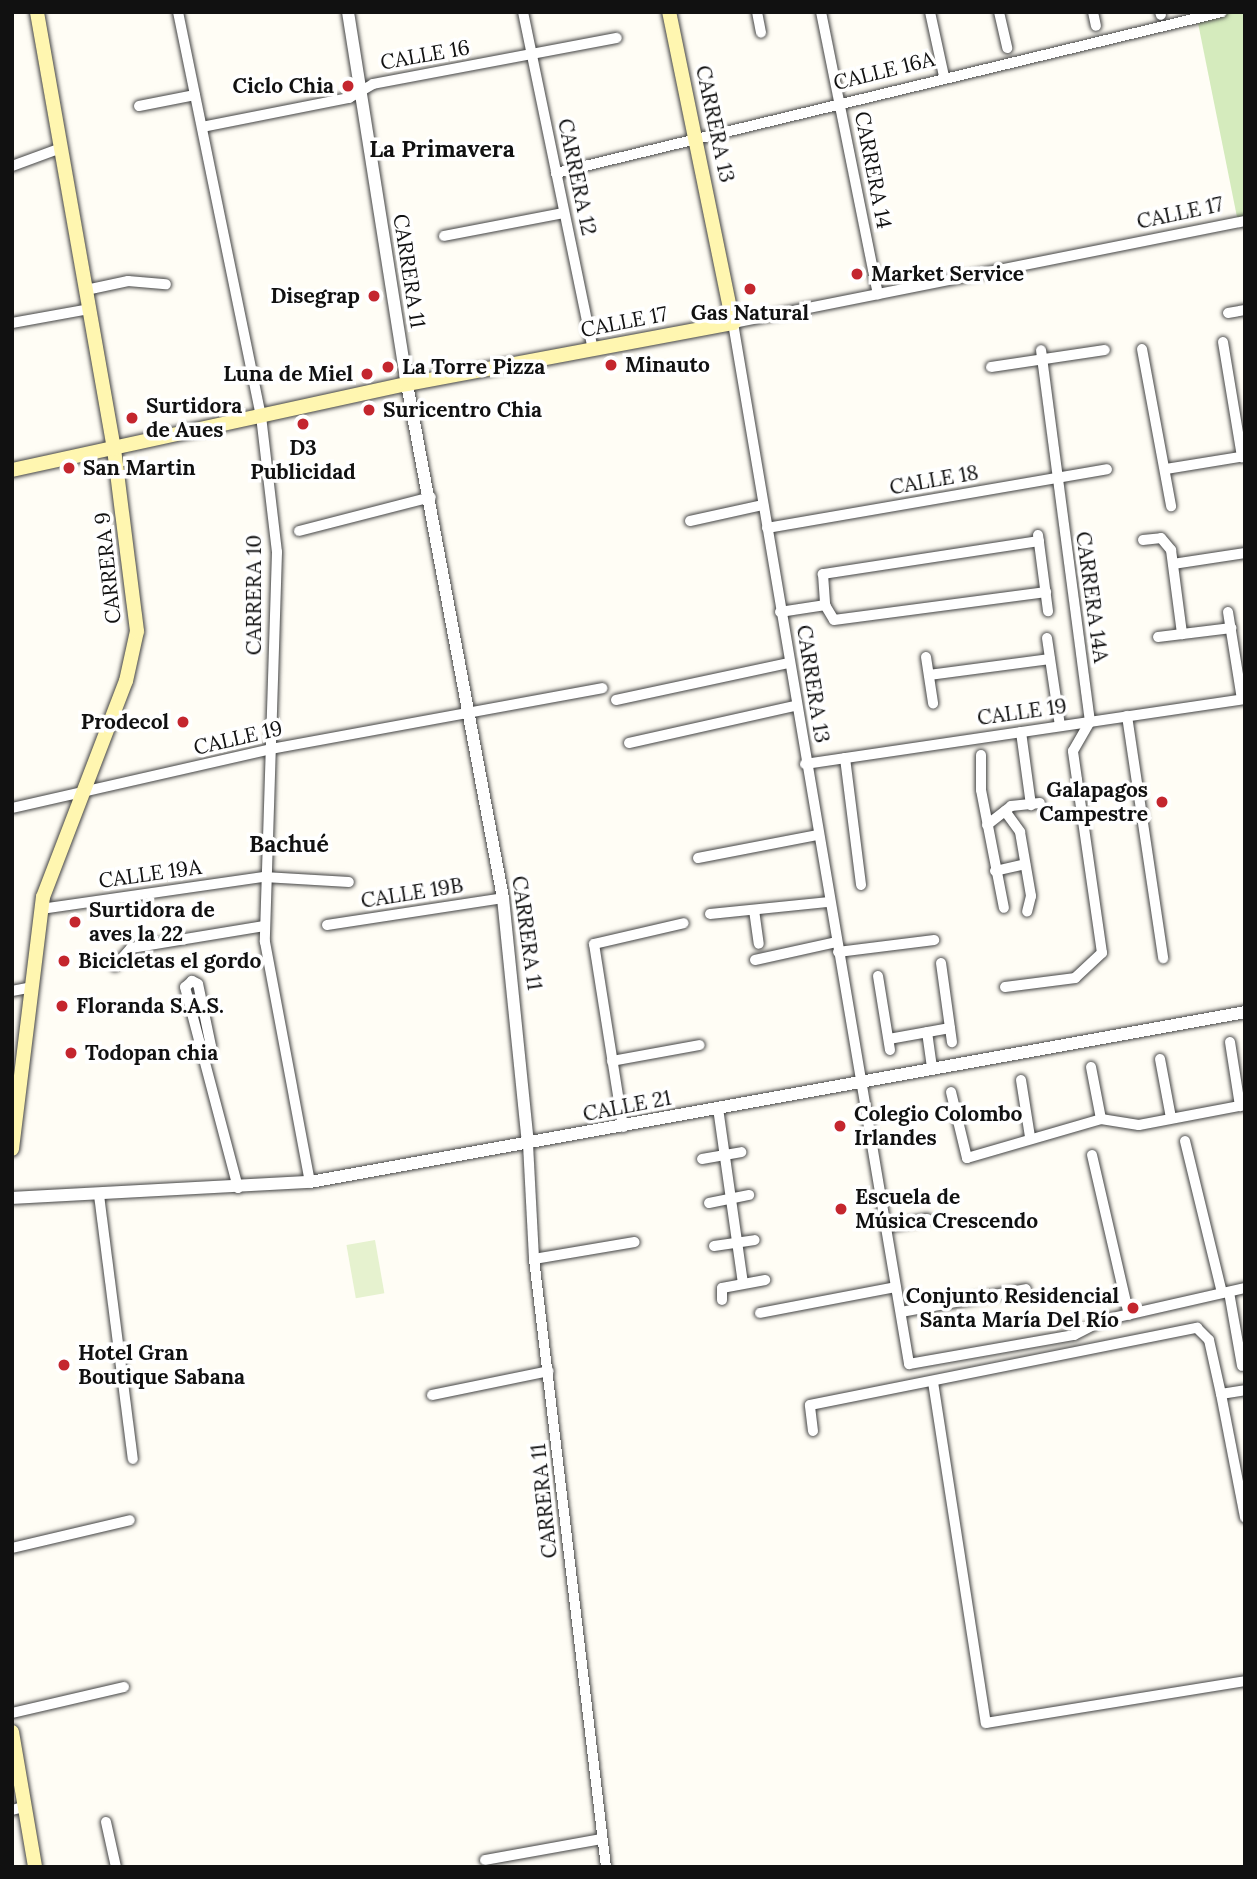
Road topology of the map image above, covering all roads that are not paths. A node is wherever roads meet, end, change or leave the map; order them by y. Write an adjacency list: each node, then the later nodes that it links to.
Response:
1 (37, 12): 24 (main road, CARRERA 9)
2 (178, 12): 19 (street, CARRERA 10)
3 (348, 12): 18 (street, CARRERA 11)
4 (523, 12): 16 (street, CARRERA 12)
5 (669, 12): 23 (main road, CARRERA 13)
6 (757, 12): 13 (street)
7 (821, 12): 20 (street, CARRERA 14)
8 (930, 12): 17 (street)
9 (999, 12): 15 (street)
10 (1093, 12): 12 (street)
11 (1222, 12): 17 (street, CALLE 16A)
12 (1096, 26)
13 (761, 33)
14 (617, 38): 16 (street, CALLE 16)
15 (1007, 48)
16 (531, 55): 18 (street, CALLE 16); 26 (street, CARRERA 12)
17 (944, 76): 20 (street, CALLE 16A)
18 (360, 91): 22 (street, CALLE 16); 44 (street, CARRERA 11)
19 (195, 95): 21 (street); 22 (street, CARRERA 10)
20 (839, 101): 23 (street, CALLE 16A); 32 (street, CARRERA 14)
21 (139, 106)
22 (202, 127): 45 (street, CARRERA 10)
23 (698, 137): 26 (street, CALLE 16A); 37 (main road, CARRERA 13)
24 (61, 148): 25 (street); 31 (main road, CARRERA 9)
25 (12, 166)
26 (556, 173): 27 (street, CARRERA 12)
27 (564, 213): 29 (street); 40 (street, CARRERA 12)
28 (1245, 220): 32 (street, CALLE 17)
29 (444, 236)
30 (166, 284): 31 (street)
31 (86, 290): 33 (main road, CARRERA 9)
32 (878, 294): 37 (street, CALLE 17)
33 (89, 309): 36 (street); 46 (main road, CARRERA 9)
34 (1245, 310): 35 (street)
35 (1228, 313)
36 (12, 323)
37 (733, 323): 40 (main road, CALLE 17); 53 (street, CARRERA 13)
38 (1223, 342): 47 (street)
39 (1142, 349): 49 (street)
40 (593, 350): 44 (main road, CALLE 17)
41 (1105, 350): 42 (street)
42 (1041, 355): 43 (street); 51 (street, CARRERA 14A)
43 (991, 367)
44 (407, 384): 45 (main road, CALLE 17); 52 (street, CARRERA 11)
45 (261, 416): 46 (main road, CALLE 17); 85 (street, CARRERA 10)
46 (114, 449): 50 (main road, CALLE 17); 89 (main road, CARRERA 9)
47 (1244, 457): 49 (street)
48 (1107, 469): 51 (street, CALLE 18)
49 (1166, 469): 54 (street)
50 (12, 470)
51 (1057, 478): 56 (street, CALLE 18); 81 (street, CARRERA 14A)
52 (431, 497): 57 (street); 79 (street, CARRERA 11)
53 (763, 505): 55 (street); 56 (street, CARRERA 13)
54 (1171, 506)
55 (690, 521)
56 (766, 528): 64 (street, CARRERA 13)
57 (299, 531)
58 (1143, 540): 60 (street)
59 (1245, 553): 60 (street)
60 (1173, 564): 67 (street)
61 (1046, 592): 62 (street); 62 (street); 63 (street)
62 (825, 605): 64 (street)
63 (1048, 611)
64 (780, 612): 72 (street, CARRERA 13)
65 (1228, 612): 66 (street)
66 (1231, 628): 67 (street); 75 (street)
67 (1182, 634): 68 (street)
68 (1158, 637)
69 (1047, 638): 71 (street)
70 (926, 657): 73 (street)
71 (1050, 659): 73 (street); 82 (street)
72 (789, 663): 76 (street); 78 (street, CARRERA 13)
73 (929, 676): 77 (street)
74 (602, 688): 79 (street, CALLE 19)
75 (1243, 699): 80 (street, CALLE 19)
76 (616, 700)
77 (933, 703)
78 (796, 706): 84 (street); 88 (street, CARRERA 13)
79 (473, 712): 85 (street, CALLE 19); 100 (street, CARRERA 11)
80 (1127, 716): 81 (street, CALLE 19); 113 (street)
81 (1090, 722): 82 (street, CALLE 19); 119 (street)
82 (1060, 726): 83 (street, CALLE 19)
83 (1021, 732): 87 (street, CALLE 19); 91 (street)
84 (629, 743)
85 (271, 749): 89 (street, CALLE 19); 97 (street, CARRERA 10)
86 (981, 755): 92 (street)
87 (845, 758): 88 (street, CALLE 19); 99 (street)
88 (805, 764): 93 (street, CARRERA 13)
89 (79, 795): 90 (street, CALLE 19); 103 (main road, CARRERA 9)
90 (12, 808)
91 (1005, 811): 92 (street); 95 (street)
92 (987, 825): 96 (street)
93 (817, 835): 94 (street); 101 (street, CARRERA 13)
94 (698, 858)
95 (1025, 864): 96 (street); 105 (street)
96 (995, 871): 102 (street)
97 (264, 877): 98 (street, CALLE 19A); 103 (street, CALLE 19A); 109 (street, CARRERA 10)
98 (349, 882)
99 (862, 885)
100 (503, 898): 108 (street, CALLE 19B); 143 (street, CARRERA 11)
101 (829, 902): 104 (street); 112 (street, CARRERA 13)
102 (1004, 908)
103 (41, 909): 118 (main road, CARRERA 9)
104 (754, 910): 106 (street); 111 (street)
105 (1027, 912)
106 (710, 914)
107 (684, 923): 129 (street)
108 (327, 925)
109 (264, 926): 116 (street); 149 (street, CARRERA 10)
110 (934, 940): 112 (street)
111 (759, 944)
112 (837, 947): 114 (street); 134 (street, CARRERA 13)
113 (1163, 958)
114 (755, 960)
115 (941, 963): 122 (street)
116 (115, 967)
117 (878, 976): 123 (street)
118 (33, 987): 120 (street); 132 (main road, CARRERA 9)
119 (1005, 987)
120 (12, 991)
121 (1245, 1012): 131 (street, CALLE 21)
122 (950, 1028): 123 (street); 124 (street)
123 (927, 1032): 131 (street)
124 (952, 1042)
125 (1230, 1042): 136 (street)
126 (700, 1045): 129 (street)
127 (206, 1055): 127 (street); 150 (street)
128 (1160, 1059): 138 (street)
129 (612, 1061): 140 (street)
130 (1091, 1067): 139 (street)
131 (932, 1069): 134 (street, CALLE 21)
132 (19, 1075): 144 (main road, CARRERA 9)
133 (1021, 1080): 141 (street)
134 (861, 1081): 137 (street, CALLE 21); 157 (street, CARRERA 13)
135 (951, 1092): 141 (street)
136 (1242, 1105): 138 (street)
137 (718, 1108): 140 (street, CALLE 21); 146 (street)
138 (1171, 1118): 139 (street)
139 (1101, 1119): 141 (street)
140 (623, 1127): 143 (street, CALLE 21)
141 (1030, 1137)
142 (1185, 1141): 168 (street)
143 (528, 1144): 149 (street, CALLE 21); 162 (street, CARRERA 11)
144 (12, 1149)
145 (741, 1153): 146 (street)
146 (725, 1155): 148 (street); 154 (street)
147 (1092, 1155): 172 (street)
148 (702, 1159)
149 (310, 1182): 150 (street, CALLE 21)
150 (238, 1188): 151 (street, CALLE 21)
151 (99, 1195): 153 (street, CALLE 21); 180 (street)
152 (749, 1195): 154 (street)
153 (12, 1199)
154 (731, 1199): 155 (street); 160 (street)
155 (709, 1203)
156 (927, 1219): 157 (street)
157 (886, 1227): 165 (street, CARRERA 13)
158 (755, 1240): 160 (street)
159 (635, 1242): 162 (street)
160 (737, 1242): 161 (street); 164 (street)
161 (714, 1246)
162 (534, 1259): 174 (street, CARRERA 11)
163 (765, 1280): 164 (street)
164 (743, 1283): 169 (street)
165 (896, 1286): 170 (street); 171 (street, CARRERA 13)
166 (1245, 1288): 168 (street)
167 (1026, 1289): 171 (street)
168 (1225, 1292): 172 (street); 173 (street)
169 (722, 1300)
170 (760, 1312)
171 (901, 1312): 172 (street, CARRERA 13)
172 (1129, 1315)
173 (1242, 1366)
174 (548, 1371): 178 (street); 190 (street, CARRERA 11)
175 (933, 1382): 177 (street); 179 (street); 184 (street)
176 (1245, 1390): 177 (street)
177 (1221, 1394): 181 (street)
178 (432, 1395)
179 (813, 1431)
180 (133, 1459)
181 (1245, 1518)
182 (130, 1520): 183 (street)
183 (12, 1548)
184 (1245, 1681)
185 (124, 1687): 186 (street)
186 (12, 1713)
187 (12, 1732): 188 (main road)
188 (18, 1808): 192 (main road)
189 (106, 1822): 193 (street)
190 (602, 1839): 191 (street); 194 (street, CARRERA 11)
191 (485, 1860)
192 (35, 1867)
193 (116, 1867)
194 (606, 1867)

